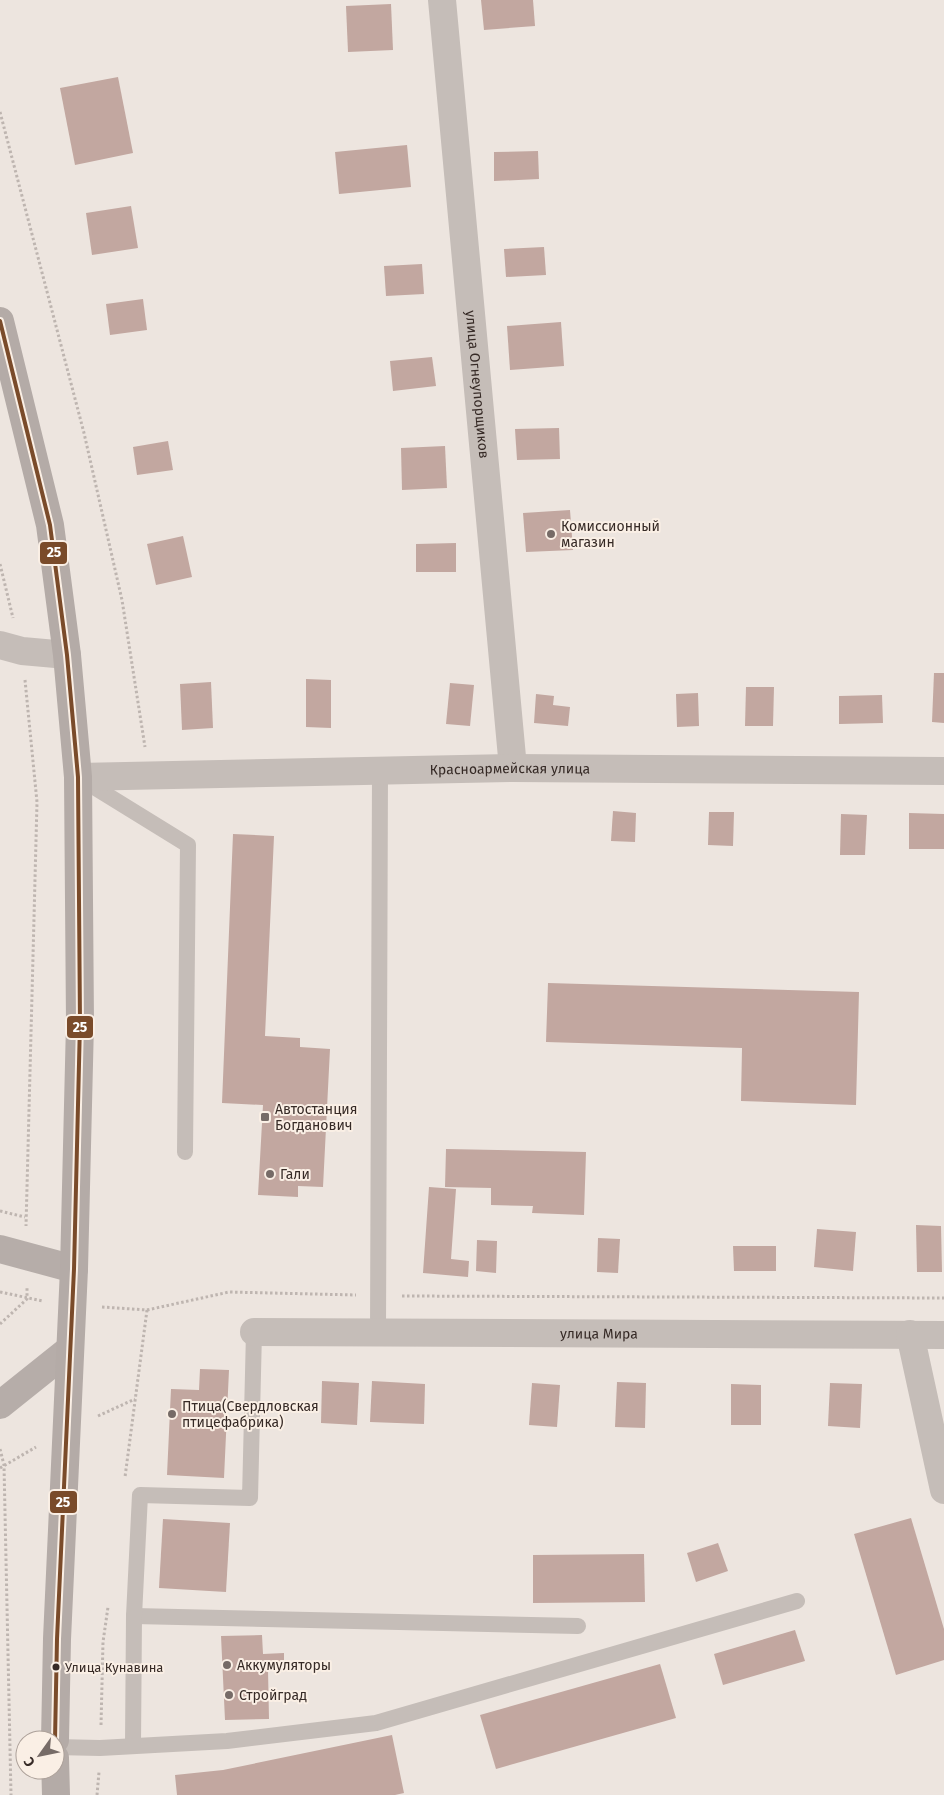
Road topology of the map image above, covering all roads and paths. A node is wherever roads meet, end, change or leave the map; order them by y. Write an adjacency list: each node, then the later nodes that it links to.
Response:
1 (442, 0): 7 (street, улица Огнеупорщиков)
2 (0, 112): 10 (path)
3 (0, 321): 6 (main road)
4 (0, 564): 5 (path)
5 (11, 648): 6 (street); 14 (path)
6 (68, 655): 11 (main road)
7 (513, 768): 8 (street, Красноармейская улица); 9 (street, Красноармейская улица)
8 (944, 771)
9 (380, 772): 10 (street, Красноармейская улица); 19 (lane)
10 (150, 774): 11 (street, Красноармейская улица)
11 (78, 777): 12 (lane); 17 (main road)
12 (185, 1152)
13 (0, 1211): 14 (path)
14 (25, 1217): 16 (path)
15 (0, 1250): 16 (street)
16 (28, 1257): 17 (street); 21 (path)
17 (74, 1269): 22 (main road)
18 (0, 1292): 21 (path)
19 (378, 1296): 20 (path); 23 (path); 26 (lane)
20 (944, 1298)
21 (27, 1299): 22 (path); 24 (path)
22 (72, 1306): 23 (path); 29 (main road)
23 (147, 1310): 32 (path)
24 (0, 1324)
25 (254, 1332): 26 (street, улица Мира); 36 (lane)
26 (378, 1332): 27 (street, улица Мира)
27 (910, 1334): 28 (street, улица Мира); 33 (street)
28 (944, 1335)
29 (70, 1349): 30 (street); 38 (main road)
30 (0, 1405)
31 (0, 1449): 43 (path)
32 (124, 1486)
33 (944, 1490)
34 (797, 1600): 39 (lane)
35 (109, 1603): 41 (path)
36 (134, 1616): 37 (lane); 39 (lane)
37 (578, 1626)
38 (55, 1730)
39 (133, 1744): 41 (lane)
40 (65, 1747): 41 (lane)
41 (100, 1748): 45 (path)
42 (56, 1780): 44 (main road)
43 (11, 1795)
44 (56, 1795)
45 (97, 1795)

